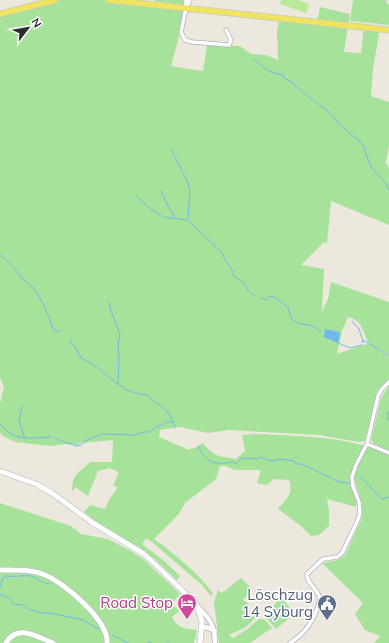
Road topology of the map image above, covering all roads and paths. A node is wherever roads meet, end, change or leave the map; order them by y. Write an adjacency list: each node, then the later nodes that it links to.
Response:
1 (55, 0): 6 (main road)
2 (109, 0): 5 (main road)
3 (186, 0): 5 (street)
4 (190, 0): 5 (street)
5 (186, 8): 7 (street); 8 (main road)
6 (0, 14)
7 (226, 30)
8 (389, 30)
9 (389, 382): 10 (street)
10 (367, 444): 11 (street); 17 (street)
11 (389, 453)
12 (0, 471): 14 (main road)
13 (0, 570): 20 (main road)
14 (197, 606): 15 (main road); 16 (street)
15 (202, 625): 16 (street); 21 (main road)
16 (214, 629): 22 (street)
17 (293, 642)
18 (6, 643): 19 (main road)
19 (53, 643)
20 (107, 643)
21 (200, 643)
22 (215, 643)

